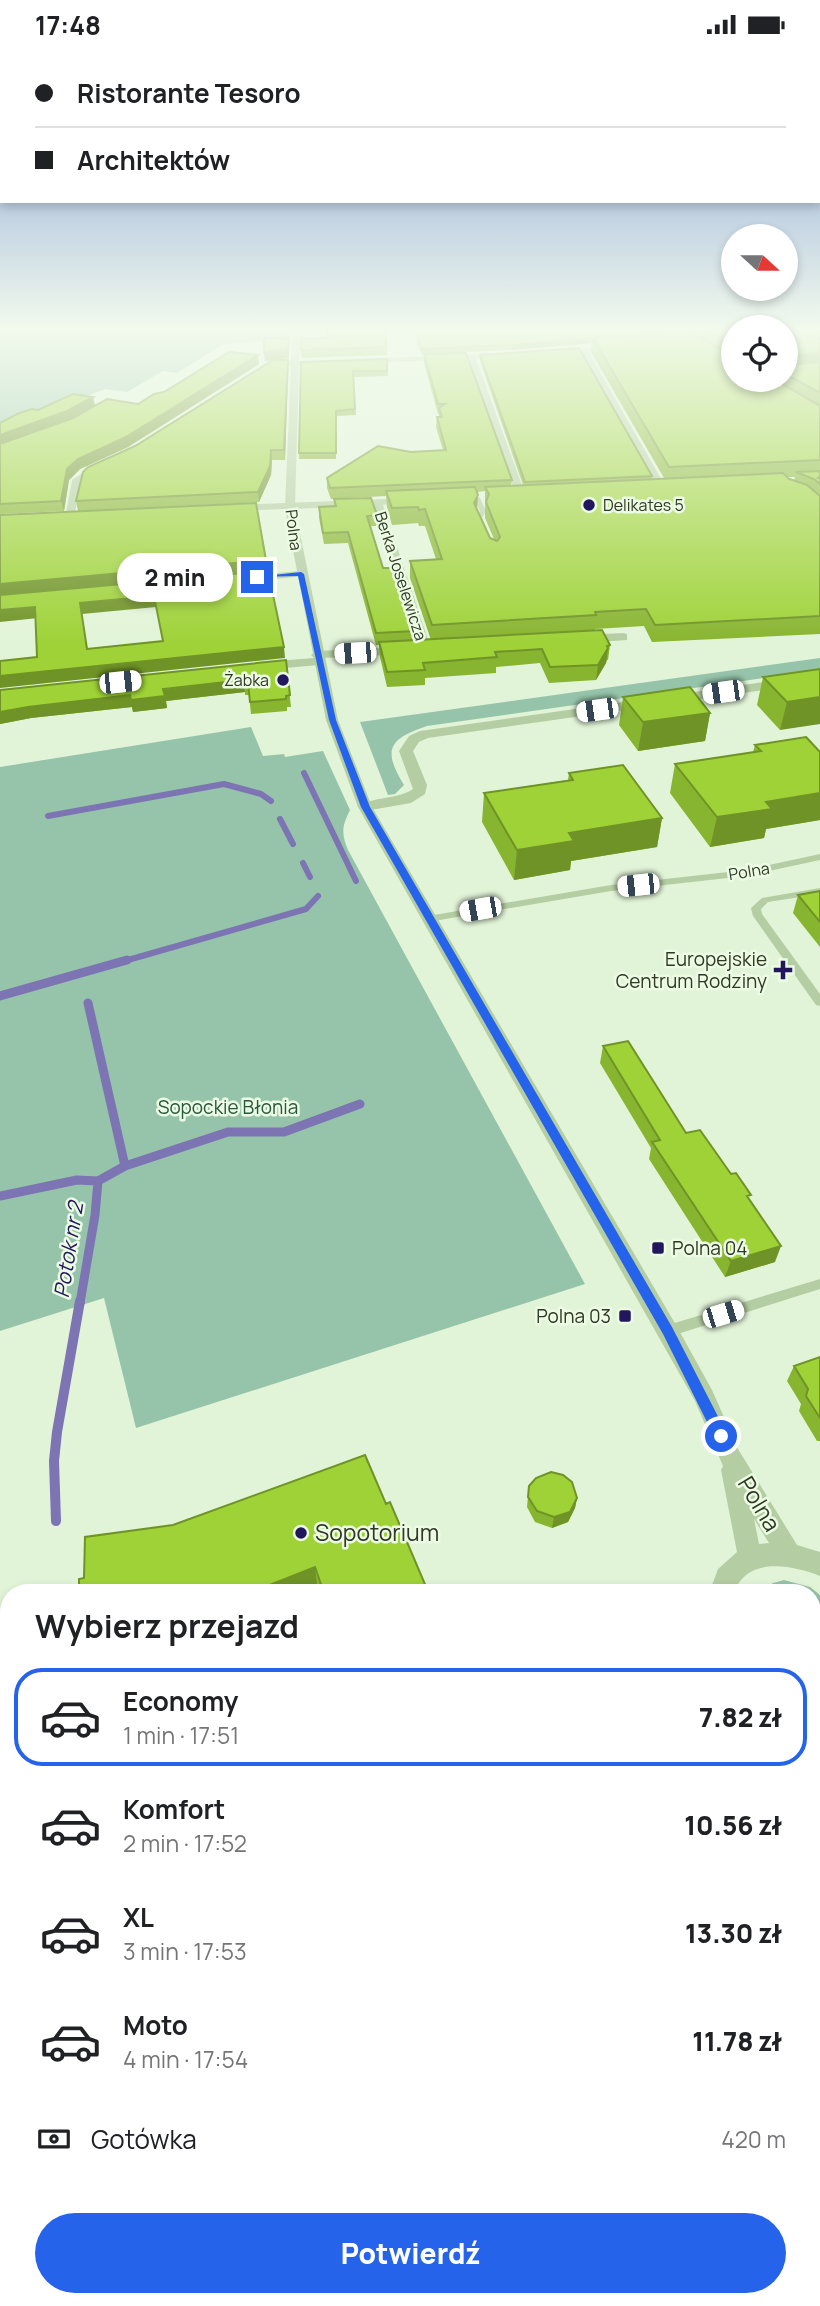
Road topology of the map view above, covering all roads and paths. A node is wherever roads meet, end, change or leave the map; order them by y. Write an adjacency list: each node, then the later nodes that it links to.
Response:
1 (294, 434): 11 (street, Polna)
2 (499, 434): 6 (street)
3 (634, 434): 5 (street)
4 (117, 458): 13 (street)
5 (642, 490)
6 (521, 496)
7 (482, 498): 8 (street); 16 (lane)
8 (464, 499)
9 (425, 500): 10 (street)
10 (377, 502): 11 (street); 21 (street, Berka Joselewicza)
11 (290, 506): 12 (street); 17 (street, Polna)
12 (217, 509)
13 (69, 516): 14 (street); 15 (street)
14 (83, 516)
15 (55, 517)
16 (489, 542)
17 (301, 574): 18 (street); 21 (street, Polna)
18 (229, 580)
19 (623, 637): 20 (street)
20 (570, 640)
21 (318, 658): 22 (street, Berka Joselewicza); 24 (street, Polna)
22 (248, 668)
23 (820, 678): 24 (street)
24 (365, 807): 27 (street, Polna)
25 (820, 857): 27 (lane, Polna)
26 (820, 891): 28 (lane)
27 (428, 919): 30 (street, Polna)
28 (820, 1002)
29 (820, 1284): 30 (lane)
30 (668, 1331): 31 (street, Polna)
31 (730, 1456): 32 (street, Polna); 33 (street, Polna)
32 (788, 1553): 33 (street); 34 (street)
33 (750, 1558): 35 (street)
34 (820, 1564)
35 (726, 1584)

